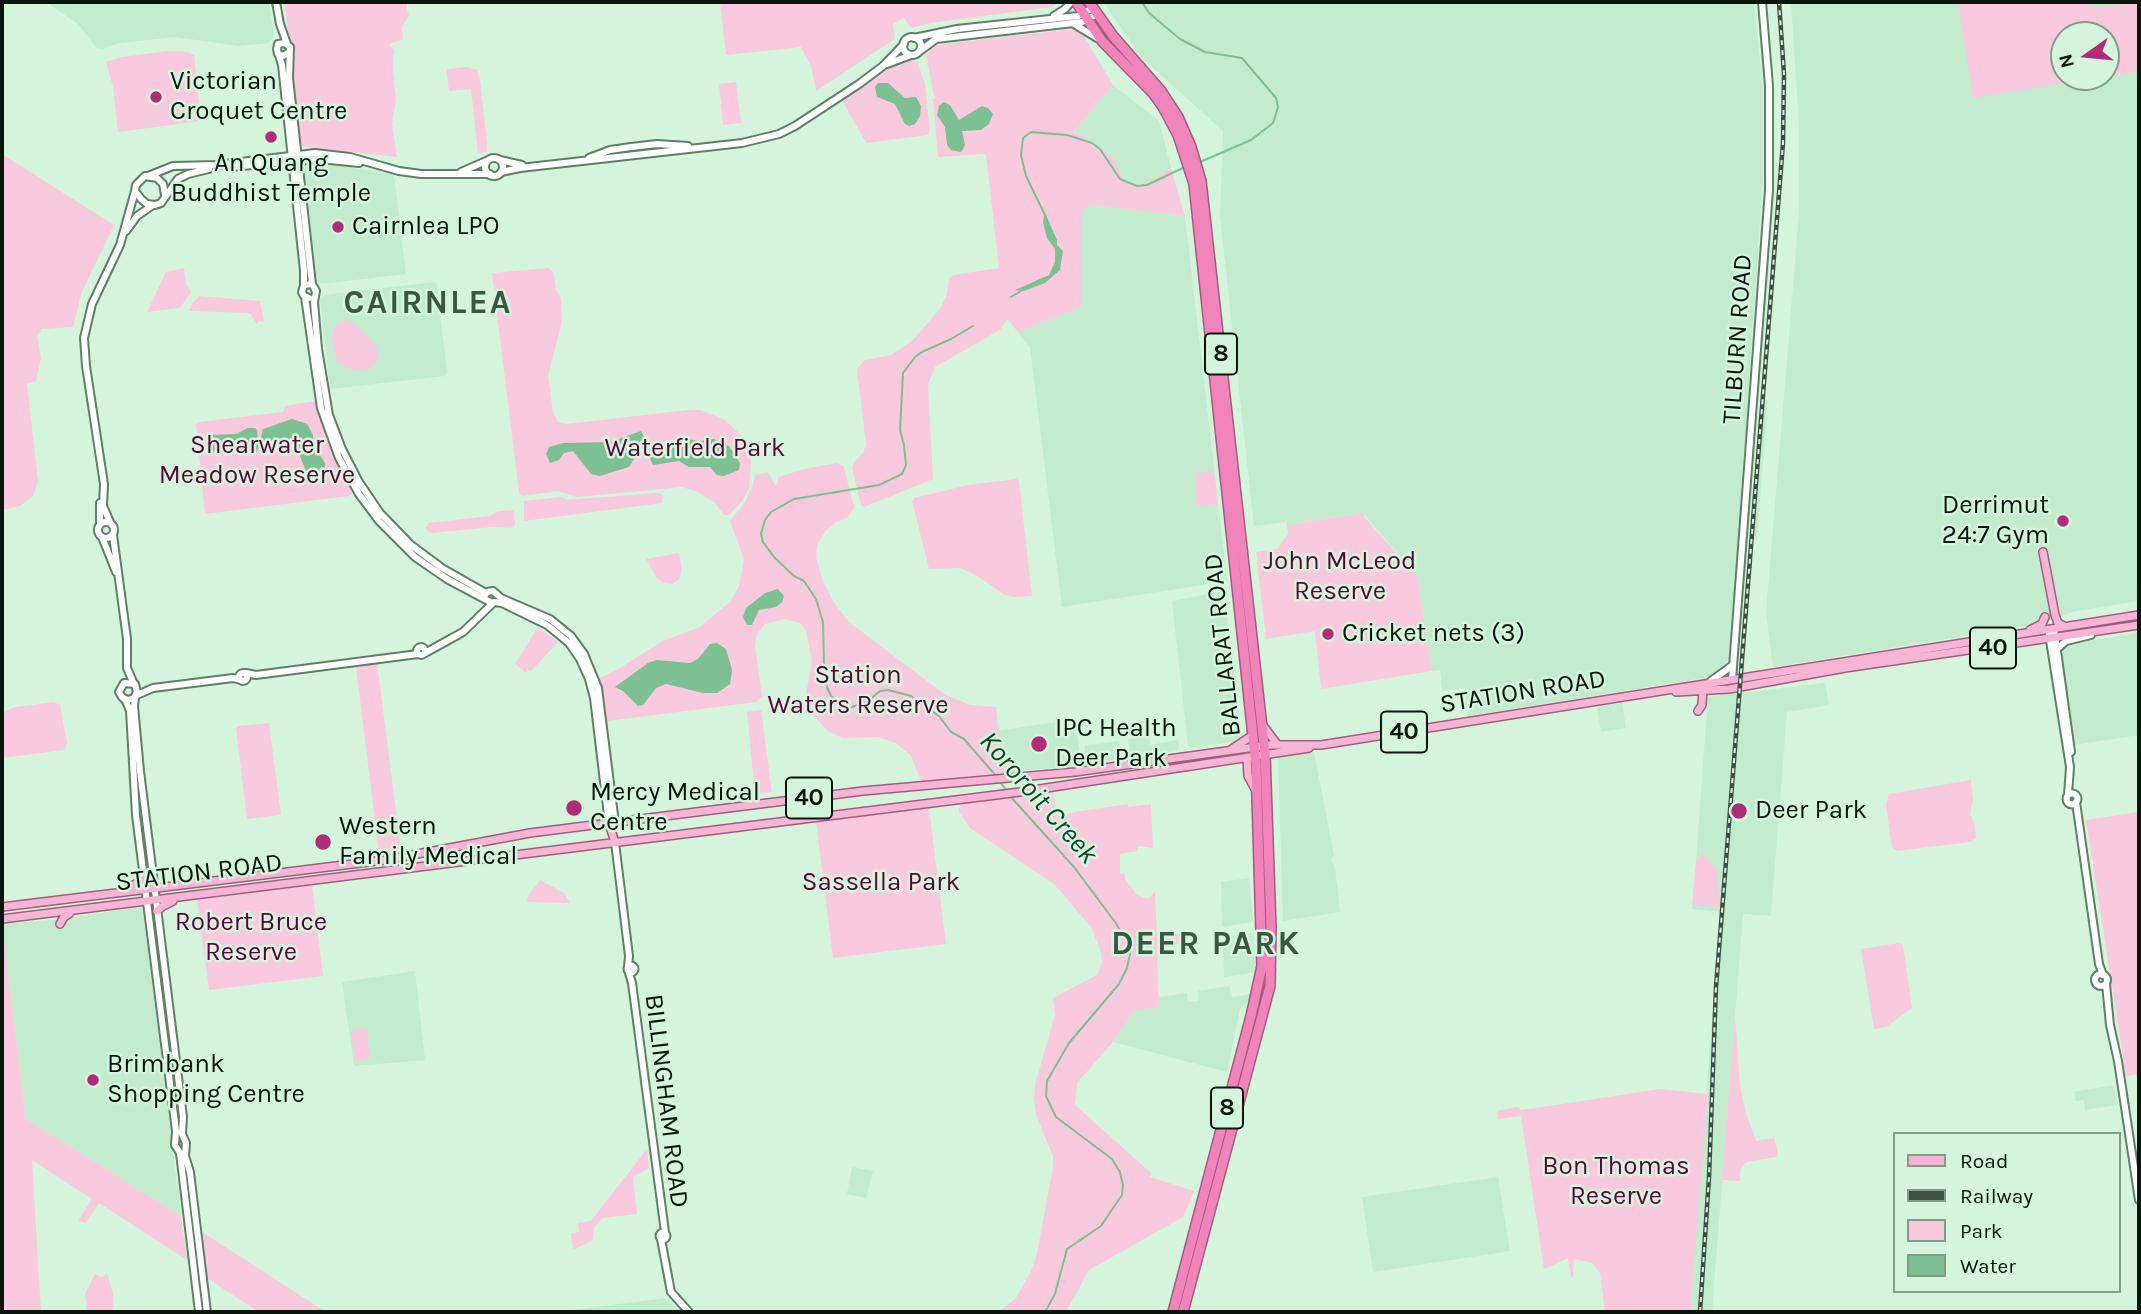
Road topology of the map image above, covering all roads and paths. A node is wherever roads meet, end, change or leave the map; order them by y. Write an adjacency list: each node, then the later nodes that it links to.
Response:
1 (276, 2): 9 (street)
2 (1071, 2): 7 (street)
3 (1076, 2): 6 (highway, BALLARAT ROAD / 8)
4 (1762, 2): 59 (street, TILBURN ROAD)
5 (1093, 8): 6 (street); 20 (highway, BALLARAT ROAD / 8)
6 (1085, 17): 7 (street); 8 (street); 11 (highway, BALLARAT ROAD / 8)
7 (1049, 18): 10 (street)
8 (1074, 23): 11 (street); 15 (street)
9 (280, 24): 12 (street); 13 (street)
10 (914, 37): 14 (street); 15 (street)
11 (1102, 41): 20 (highway, BALLARAT ROAD / 8)
12 (278, 44): 13 (street); 17 (street)
13 (287, 44): 16 (street)
14 (904, 44): 18 (street); 19 (street)
15 (920, 51): 18 (street)
16 (288, 54): 17 (street); 21 (street)
17 (279, 55): 21 (street)
18 (911, 55): 19 (street)
19 (883, 66): 24 (street)
20 (1148, 82): 39 (highway, BALLARAT ROAD / 8)
21 (294, 158): 27 (street); 28 (street); 30 (street); 33 (street); 34 (street)
22 (488, 160): 23 (street); 26 (street); 27 (street)
23 (500, 160): 24 (street); 25 (street)
24 (531, 167): 25 (street)
25 (501, 172): 26 (street)
26 (490, 174): 27 (street)
27 (446, 175)
28 (148, 176): 29 (street); 30 (street)
29 (135, 191): 31 (street); 32 (street)
30 (165, 195): 31 (street)
31 (153, 205): 32 (street)
32 (125, 233): 38 (street)
33 (306, 242): 34 (street); 35 (street)
34 (301, 248): 35 (street)
35 (308, 285): 36 (street); 37 (street)
36 (314, 296): 37 (street); 46 (street)
37 (305, 297): 46 (street)
38 (102, 476): 40 (street); 41 (street)
39 (1230, 482): 73 (highway, BALLARAT ROAD / 8); 74 (highway, BALLARAT ROAD / 8)
40 (110, 522): 41 (street); 42 (street)
41 (100, 524): 43 (street)
42 (113, 535): 43 (street); 45 (street)
43 (102, 537): 45 (street)
44 (2043, 552): 51 (main road)
45 (118, 577): 54 (street)
46 (490, 599): 50 (street); 66 (street)
47 (2139, 615): 51 (main road, 40)
48 (2045, 617): 57 (main road)
49 (2139, 625): 53 (main road, 40)
50 (556, 627): 84 (street); 87 (street)
51 (2067, 627): 52 (main road, 40)
52 (2051, 629): 55 (street); 57 (main road, 40)
53 (2109, 630): 55 (main road, 40); 58 (street)
54 (125, 631): 63 (street); 64 (street)
55 (2052, 639): 56 (main road, 40); 58 (street); 69 (street)
56 (2037, 641): 60 (main road, 40); 69 (street)
57 (1957, 645): 60 (main road, 40)
58 (2057, 650): 83 (street)
59 (1734, 660): 61 (street); 62 (street, TILBURN ROAD); 67 (street)
60 (1807, 672): 61 (main road, 40); 65 (main road, 40)
61 (1748, 678): 62 (main road, STATION ROAD / 40)
62 (1732, 680): 65 (main road); 67 (main road, STATION ROAD / 40); 68 (main road)
63 (122, 685): 64 (street); 71 (street)
64 (135, 685): 66 (street); 70 (street)
65 (1742, 686): 68 (main road, STATION ROAD / 40)
66 (153, 688): 70 (street)
67 (1703, 688): 68 (main road, STATION ROAD / 40); 72 (main road); 75 (main road, STATION ROAD / 40)
68 (1729, 688)
69 (2058, 694): 83 (street)
70 (136, 695): 71 (street); 82 (street)
71 (122, 698): 82 (street)
72 (1698, 711)
73 (1262, 724): 75 (main road); 77 (highway, BALLARAT ROAD / 8)
74 (1253, 735): 76 (main road); 77 (highway, BALLARAT ROAD / 8)
75 (1278, 748): 77 (main road, STATION ROAD / 40); 78 (main road)
76 (1229, 751): 77 (main road, STATION ROAD / 40); 79 (main road, STATION ROAD / 40)
77 (1257, 752): 78 (highway, BALLARAT ROAD / 8); 80 (main road, STATION ROAD / 40); 111 (highway, BALLARAT ROAD / 8)
78 (1266, 765): 112 (highway, BALLARAT ROAD / 8)
79 (1084, 771): 80 (main road); 81 (main road, STATION ROAD / 40)
80 (1086, 781): 85 (main road, STATION ROAD / 40)
81 (950, 783): 85 (main road); 86 (main road, STATION ROAD / 40)
82 (138, 786): 89 (street); 90 (street)
83 (2071, 794): 105 (street)
84 (613, 800): 86 (street); 87 (street)
85 (953, 801): 88 (main road, STATION ROAD / 40)
86 (625, 821): 87 (main road, STATION ROAD / 40)
87 (612, 824): 88 (main road); 90 (main road, STATION ROAD / 40)
88 (615, 842): 93 (main road, STATION ROAD / 40); 121 (street, BILLINGHAM ROAD)
89 (144, 879): 91 (street); 92 (main road)
90 (155, 889): 91 (main road, STATION ROAD / 40); 94 (street)
91 (145, 890): 92 (main road, STATION ROAD / 40); 96 (street)
92 (118, 893): 95 (main road, STATION ROAD / 40)
93 (187, 896): 94 (main road, STATION ROAD / 40); 99 (main road)
94 (156, 900): 96 (main road, STATION ROAD / 40); 99 (street)
95 (55, 901): 97 (main road, STATION ROAD / 40); 100 (main road)
96 (147, 901): 98 (main road, STATION ROAD / 40); 104 (street)
97 (2, 907)
98 (77, 910): 100 (main road, STATION ROAD / 40); 101 (main road)
99 (158, 911): 103 (street)
100 (57, 912): 101 (main road, STATION ROAD / 40)
101 (45, 914): 102 (main road, STATION ROAD / 40)
102 (2, 919)
103 (165, 973): 104 (street); 109 (street)
104 (155, 974): 110 (street)
105 (2100, 976): 106 (street); 107 (street)
106 (2106, 984): 107 (street); 108 (street)
107 (2098, 985): 108 (street)
108 (2106, 999): 115 (street)
109 (174, 1048): 110 (street); 113 (street)
110 (165, 1049): 113 (street)
111 (1238, 1068): 112 (highway); 122 (highway, BALLARAT ROAD / 8)
112 (1248, 1070): 123 (highway, BALLARAT ROAD / 8)
113 (181, 1144): 114 (street); 116 (street)
114 (190, 1172): 116 (street); 117 (street)
115 (2139, 1199)
116 (184, 1203): 118 (street)
117 (195, 1219): 118 (street); 120 (street)
118 (186, 1220): 119 (street)
119 (198, 1312)
120 (207, 1312)
121 (689, 1312)
122 (1173, 1312)
123 (1183, 1312)

